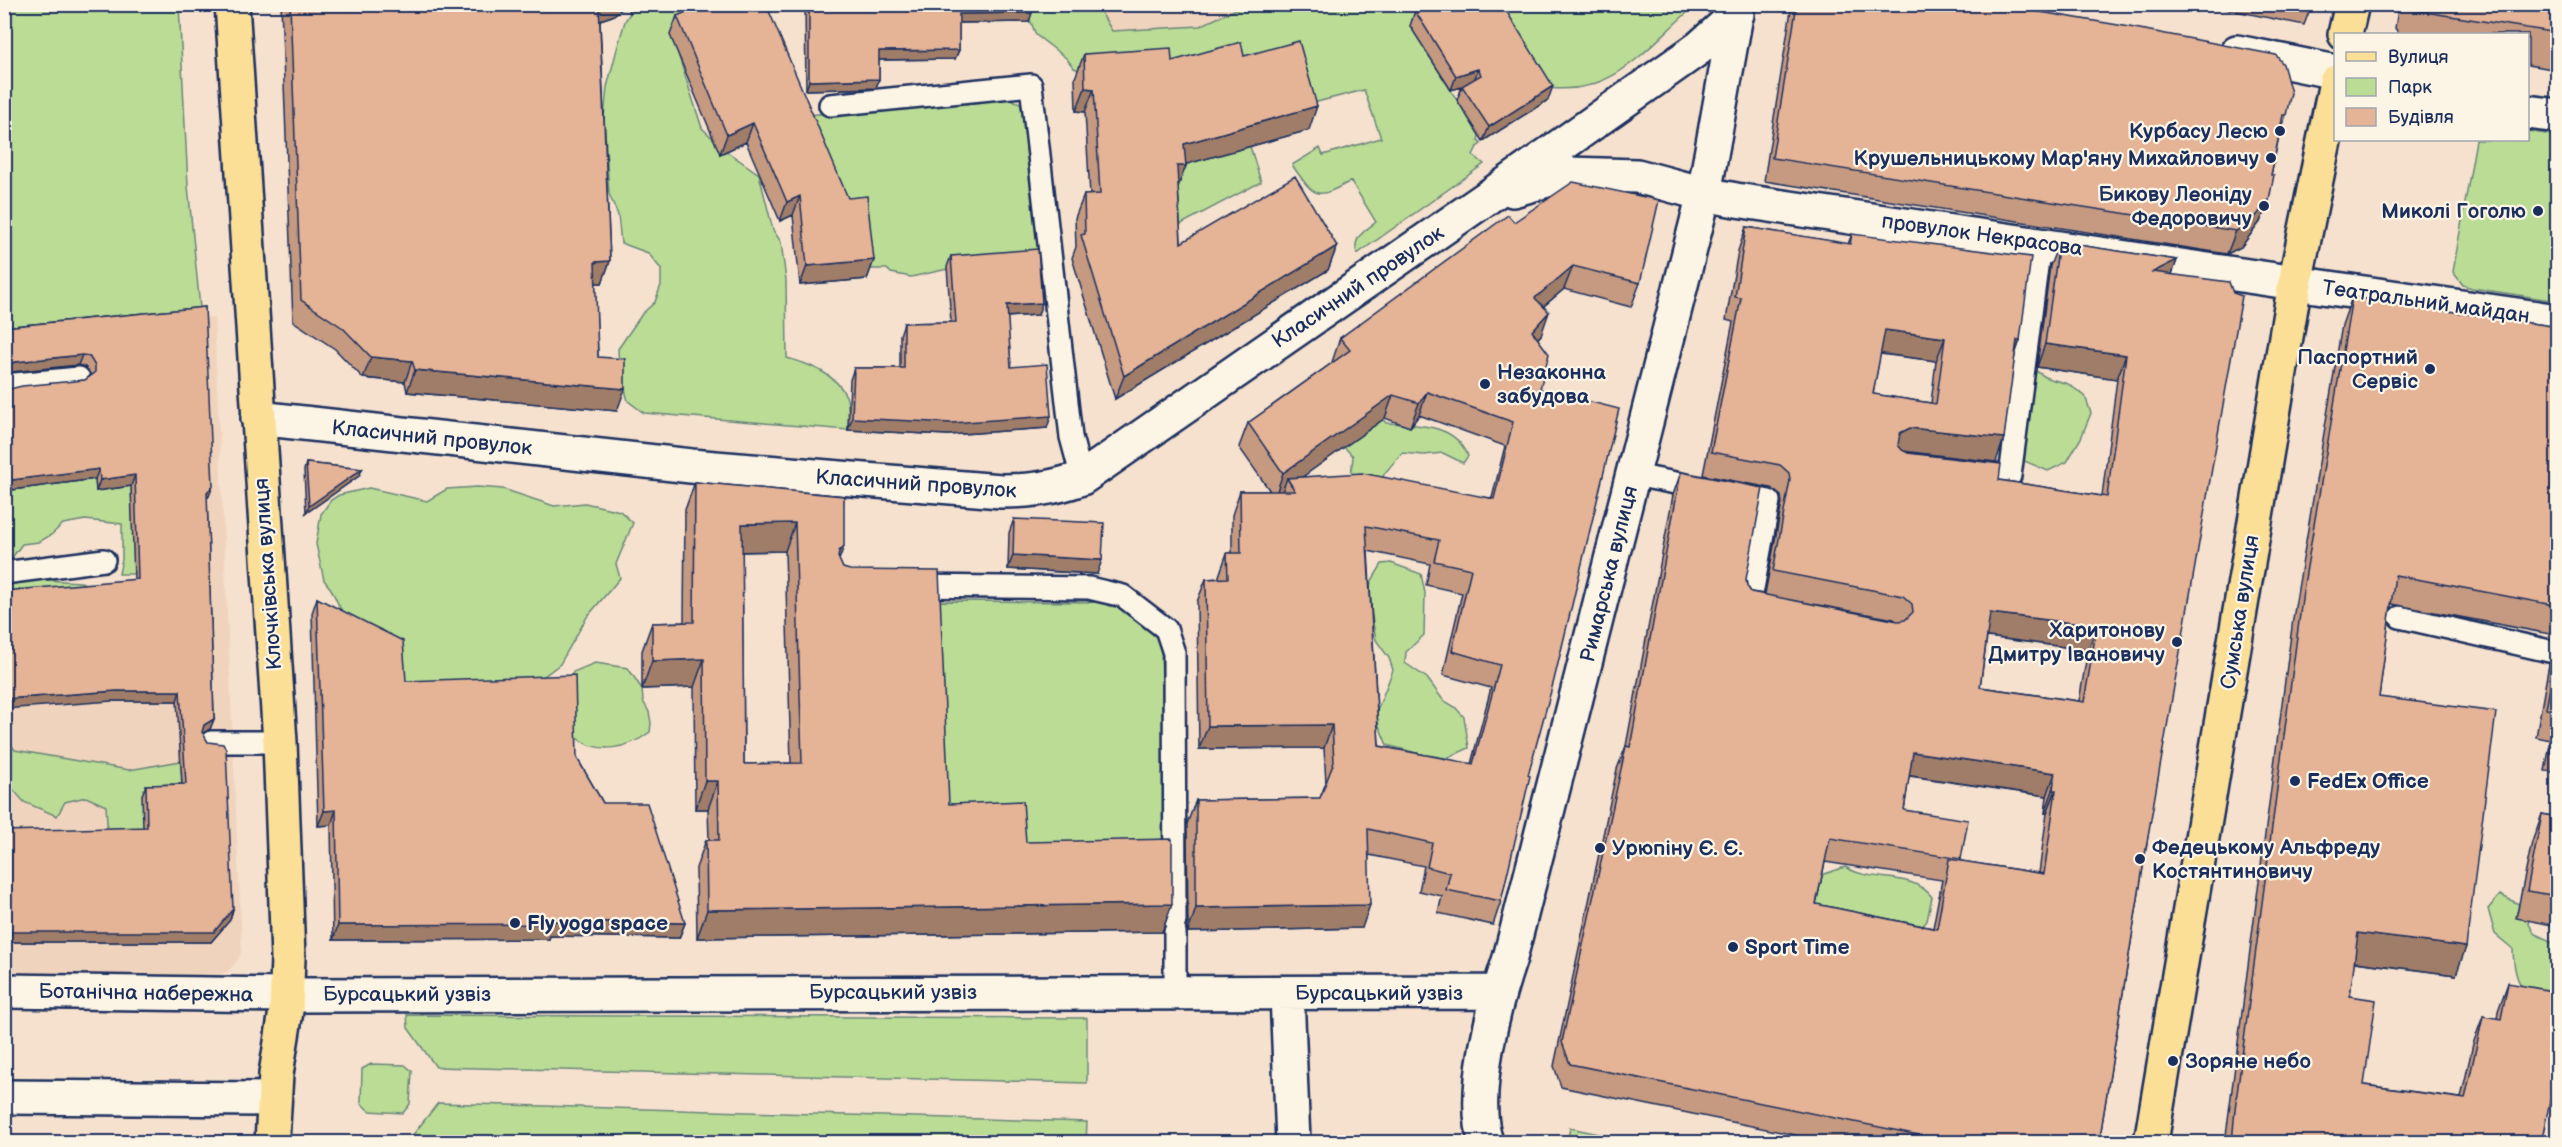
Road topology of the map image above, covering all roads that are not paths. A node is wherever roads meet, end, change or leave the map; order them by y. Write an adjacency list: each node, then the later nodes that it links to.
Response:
1 (232, 4): 18 (main road, Клочківська вулиця)
2 (2352, 4): 4 (main road)
3 (1737, 9): 11 (street, Римарська вулиця); 12 (street, Класичний провулок)
4 (2345, 33)
5 (2207, 46): 6 (street)
6 (2334, 72)
7 (2334, 92): 14 (main road, Сумська вулиця)
8 (830, 105): 21 (lane)
9 (2529, 112): 10 (street)
10 (2558, 116)
11 (1704, 194): 12 (street, Класичний провулок); 13 (street, провулок Некрасова); 20 (street, Римарська вулиця)
12 (1488, 197): 21 (street, Класичний провулок)
13 (2040, 244): 14 (street, провулок Некрасова); 19 (lane)
14 (2295, 283): 15 (street, Театральний майдан); 40 (main road, Сумська вулиця)
15 (2558, 321)
16 (79, 378): 17 (lane)
17 (4, 388)
18 (258, 418): 21 (street, Класичний провулок); 29 (main road, Клочківська вулиця)
19 (1956, 470)
20 (1634, 475): 25 (lane); 32 (street, Римарська вулиця)
21 (1082, 478)
22 (104, 560): 23 (lane)
23 (4, 573)
24 (888, 585): 31 (lane)
25 (1783, 611)
26 (2400, 617): 27 (lane)
27 (2558, 653)
28 (211, 742): 29 (lane)
29 (280, 742): 34 (main road, Клочківська вулиця)
30 (4, 991): 34 (street, Ботанічна набережна)
31 (1175, 992): 33 (street, Бурсацький узвіз); 34 (street, Бурсацький узвіз)
32 (1499, 992): 33 (street, Бурсацький узвіз); 39 (street, Римарська вулиця)
33 (1287, 994): 38 (street)
34 (288, 995): 36 (main road, Клочківська вулиця)
35 (4, 1096): 36 (street)
36 (274, 1099): 37 (main road, Клочківська вулиця)
37 (272, 1143)
38 (1293, 1143)
39 (1486, 1143)
40 (2151, 1143)

